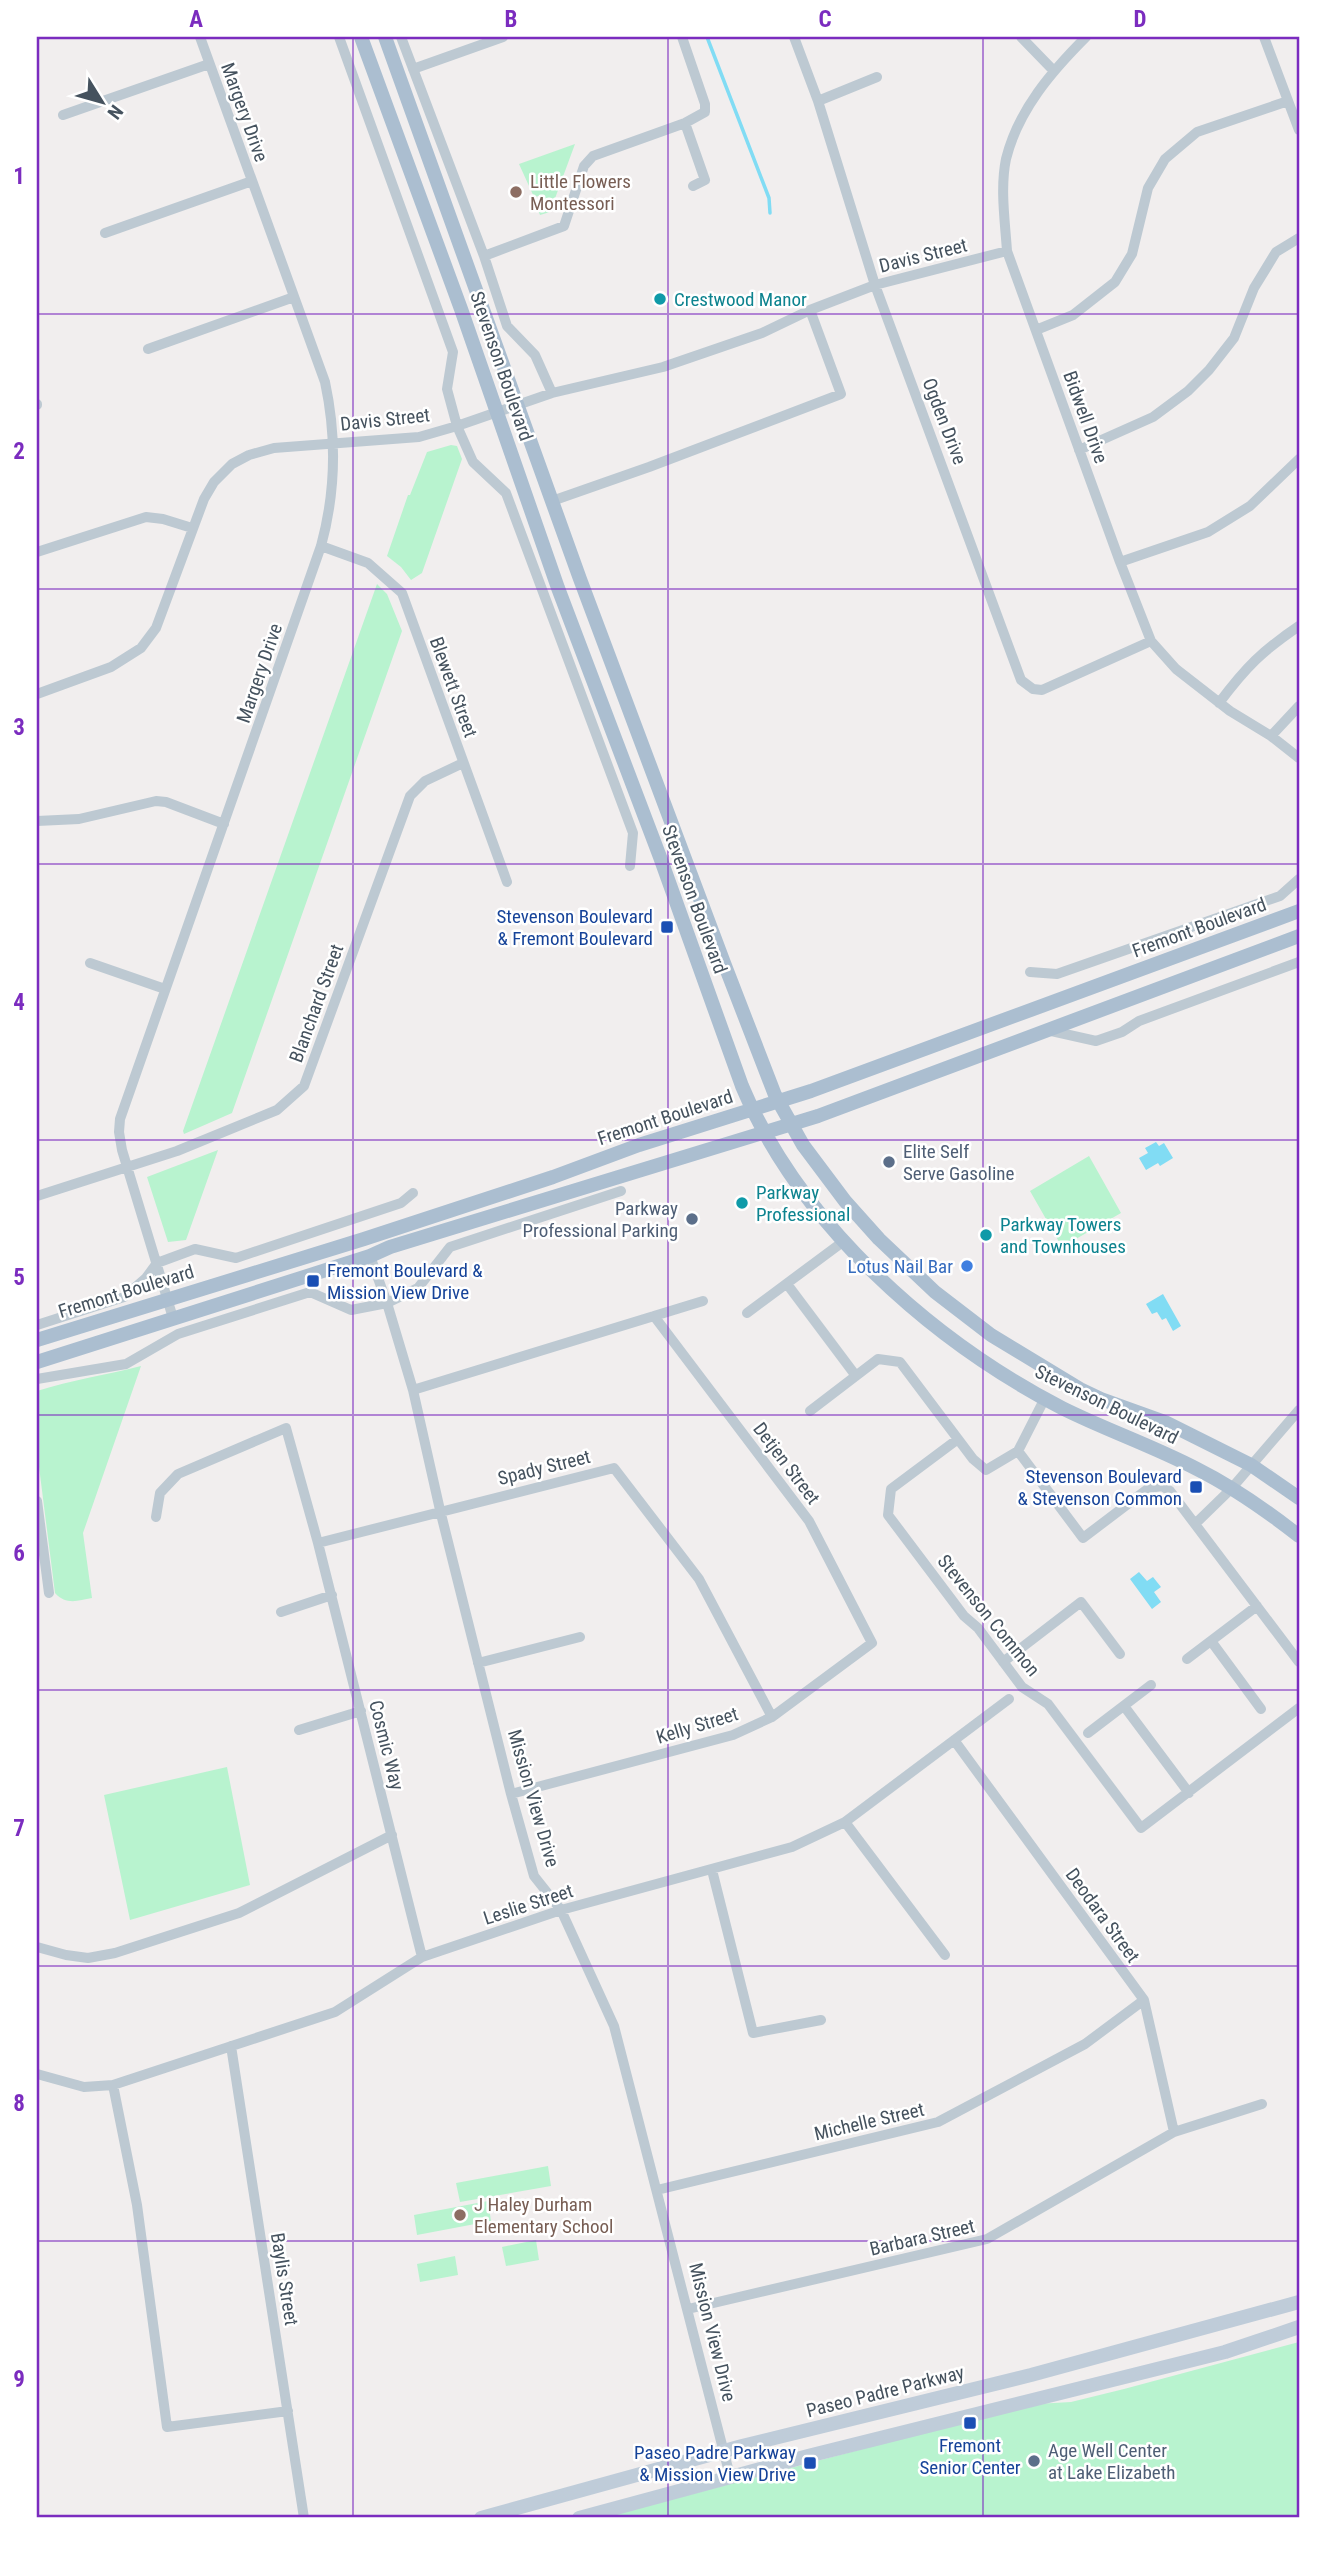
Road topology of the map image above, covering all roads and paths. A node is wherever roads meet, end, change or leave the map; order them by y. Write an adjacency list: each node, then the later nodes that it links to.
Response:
1 (200, 37): 12 (street, Margery Drive)
2 (339, 37): 35 (street, Stevenson Boulevard)
3 (361, 37): 34 (main road, Stevenson Boulevard)
4 (385, 37): 33 (main road, Stevenson Boulevard)
5 (401, 37): 13 (street, Stevenson Boulevard)
6 (503, 37): 13 (street)
7 (682, 37): 19 (street)
8 (794, 37): 17 (street, Ogden Drive)
9 (1021, 37): 14 (street)
10 (1086, 37): 14 (street, Bidwell Drive)
11 (1264, 37): 16 (street)
12 (209, 64): 18 (street); 21 (street, Margery Drive)
13 (413, 69): 26 (street, Stevenson Boulevard)
14 (1054, 70): 25 (street, Bidwell Drive)
15 (877, 77): 17 (street)
16 (1288, 100): 20 (street); 30 (street)
17 (818, 101): 27 (street, Ogden Drive)
18 (63, 115)
19 (685, 123): 22 (street); 26 (street)
20 (1299, 130)
21 (251, 181): 23 (street); 28 (street, Margery Drive)
22 (692, 187)
23 (105, 233)
24 (1299, 238): 37 (street)
25 (1007, 251): 27 (street, Davis Street); 30 (street, Bidwell Drive)
26 (484, 256): 32 (street, Stevenson Boulevard)
27 (875, 285): 29 (street, Davis Street); 45 (street, Ogden Drive)
28 (294, 297): 31 (street); 36 (street, Margery Drive)
29 (810, 310): 32 (street, Davis Street); 39 (street)
30 (1036, 330): 37 (street, Bidwell Drive)
31 (148, 349)
32 (552, 393): 33 (street, Davis Street)
33 (517, 406): 34 (street, Davis Street); 39 (main road, Stevenson Boulevard)
34 (498, 412): 35 (street, Davis Street); 65 (main road, Stevenson Boulevard)
35 (457, 426): 36 (street, Davis Street); 54 (street, Stevenson Boulevard)
36 (334, 442): 40 (street, Davis Street); 41 (street, Margery Drive)
37 (1079, 450): 43 (street, Bidwell Drive)
38 (1299, 459): 43 (street)
39 (552, 501): 64 (main road, Stevenson Boulevard)
40 (192, 528): 42 (street); 46 (street, Davis Street)
41 (321, 546): 51 (street, Blewett Street); 53 (street, Margery Drive)
42 (37, 552)
43 (1120, 562): 45 (street, Bidwell Drive)
44 (1299, 626): 47 (street)
45 (1151, 641): 47 (street, Bidwell Drive)
46 (37, 694)
47 (1219, 703): 49 (street, Bidwell Drive)
48 (1299, 706): 49 (street)
49 (1271, 736): 50 (street, Bidwell Drive)
50 (1298, 755)
51 (463, 763): 56 (street, Blewett Street); 68 (street, Blanchard Street)
52 (37, 821): 53 (street)
53 (224, 824): 62 (street, Margery Drive)
54 (630, 866)
55 (1299, 879): 61 (street, Fremont Boulevard)
56 (507, 882)
57 (1299, 911): 64 (main road, Fremont Boulevard)
58 (1299, 936): 63 (main road, Fremont Boulevard)
59 (1299, 962): 63 (street)
60 (90, 963): 62 (street)
61 (1030, 972)
62 (165, 989): 68 (street, Margery Drive)
63 (1047, 1030): 66 (main road, Fremont Boulevard)
64 (778, 1101): 65 (main road, Fremont Boulevard); 66 (main road, Stevenson Boulevard)
65 (752, 1109): 67 (main road, Stevenson Boulevard); 72 (main road, Fremont Boulevard)
66 (791, 1125): 67 (main road, Fremont Boulevard); 94 (main road, Stevenson Boulevard)
67 (764, 1132): 73 (main road, Stevenson Boulevard); 74 (main road, Fremont Boulevard)
68 (128, 1167): 71 (street, Blanchard Street); 75 (street, Margery Drive)
69 (621, 1191): 79 (street)
70 (413, 1193): 75 (street, Fremont Boulevard)
71 (37, 1196)
72 (364, 1239): 74 (main road, Mission View Drive); 77 (main road, Fremont Boulevard)
73 (844, 1241): 76 (street); 89 (main road, Stevenson Boulevard)
74 (370, 1256): 79 (street, Mission View Drive); 82 (main road, Fremont Boulevard)
75 (157, 1263): 77 (street, Margery Drive); 83 (street, Fremont Boulevard)
76 (787, 1284): 80 (street); 86 (street)
77 (167, 1298): 82 (street, Margery Drive); 84 (main road, Fremont Boulevard)
78 (703, 1301): 81 (street)
79 (387, 1303): 87 (street); 88 (street, Mission View Drive)
80 (747, 1313)
81 (654, 1316): 88 (street); 109 (street, Detjen Street)
82 (173, 1318): 85 (main road, Fremont Boulevard)
83 (37, 1325)
84 (37, 1340)
85 (37, 1362)
86 (856, 1376): 91 (street); 92 (street)
87 (37, 1380)
88 (413, 1390): 98 (street, Mission View Drive)
89 (1045, 1398): 93 (street); 95 (main road, Stevenson Boulevard)
90 (1299, 1410): 94 (street)
91 (810, 1411)
92 (958, 1439): 93 (street); 112 (street, Stevenson Common)
93 (1018, 1451): 100 (street)
94 (1251, 1465): 95 (street); 96 (main road, Stevenson Boulevard)
95 (1231, 1489): 100 (street); 101 (main road, Stevenson Boulevard)
96 (1299, 1498)
97 (37, 1501): 103 (street)
98 (440, 1510): 102 (street, Spady Street); 113 (street, Mission View Drive); 121 (street, Spady Street)
99 (156, 1517): 102 (street, Cosmic Way)
100 (1195, 1524): 105 (street)
101 (1299, 1536)
102 (318, 1543): 104 (street, Cosmic Way)
103 (49, 1593)
104 (332, 1595): 106 (street); 120 (street, Cosmic Way)
105 (1257, 1606): 108 (street); 114 (street)
106 (281, 1612)
107 (580, 1637): 113 (street)
108 (1210, 1641): 111 (street); 119 (street)
109 (872, 1643): 121 (street, Kelly Street)
110 (1120, 1654): 112 (street)
111 (1187, 1658)
112 (1003, 1661): 125 (street, Stevenson Common)
113 (478, 1662): 126 (street, Mission View Drive)
114 (1299, 1662)
115 (1151, 1685): 117 (street)
116 (1009, 1699): 124 (street, Leslie Street)
117 (1124, 1706): 123 (street); 125 (street)
118 (1299, 1708): 125 (street, Stevenson Common)
119 (1261, 1709)
120 (361, 1711): 122 (street); 128 (street, Cosmic Way)
121 (772, 1717): 126 (street, Kelly Street)
122 (299, 1730)
123 (1088, 1733)
124 (954, 1740): 127 (street, Leslie Street); 134 (street, Deodara Street)
125 (1189, 1793)
126 (511, 1794): 130 (street, Mission View Drive)
127 (845, 1822): 129 (street, Leslie Street); 132 (street)
128 (392, 1835): 131 (street); 133 (street, Cosmic Way)
129 (712, 1870): 130 (street, Leslie Street); 135 (street)
130 (561, 1910): 133 (street, Leslie Street); 141 (street, Mission View Drive)
131 (37, 1947)
132 (945, 1955)
133 (422, 1957): 136 (street, Leslie Street)
134 (1144, 2000): 140 (street, Deodara Street); 141 (street, Michelle Street)
135 (821, 2020)
136 (231, 2046): 138 (street, Leslie Street); 145 (street, Baylis Street)
137 (37, 2074): 138 (street, Leslie Street)
138 (113, 2085): 145 (street)
139 (1262, 2104): 140 (street, Barbara Street)
140 (1174, 2132): 143 (street, Barbara Street)
141 (657, 2190): 143 (street, Mission View Drive)
142 (1299, 2302): 146 (main road, Paseo Padre Parkway)
143 (688, 2309): 146 (street, Mission View Drive)
144 (1299, 2327): 147 (main road)
145 (288, 2411): 148 (street, Baylis Street)
146 (724, 2451): 147 (street, Mission View Drive); 149 (main road, Paseo Padre Parkway)
147 (730, 2476): 150 (main road)
148 (304, 2518)
149 (481, 2518)
150 (579, 2518)

